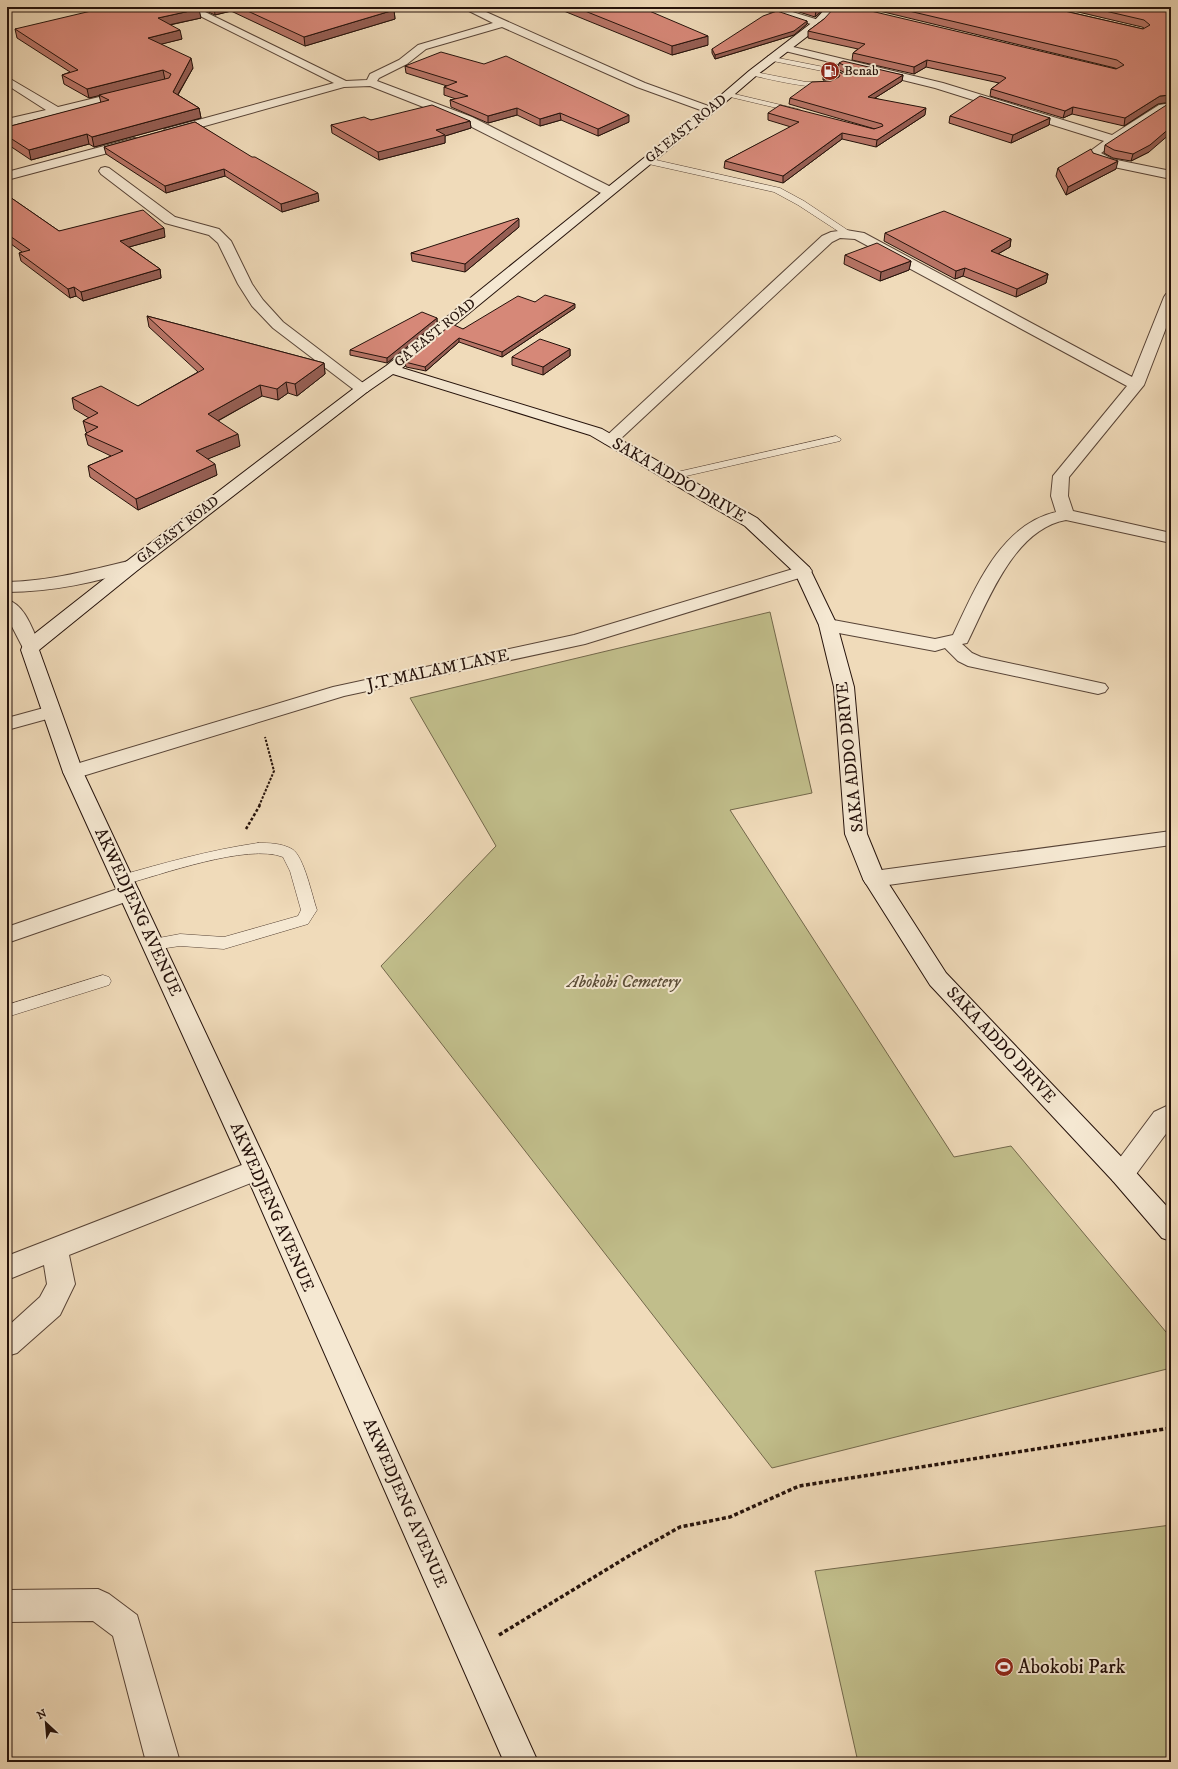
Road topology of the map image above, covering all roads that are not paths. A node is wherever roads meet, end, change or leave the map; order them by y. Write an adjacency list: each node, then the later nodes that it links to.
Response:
1 (187, 7): 15 (street)
2 (466, 7): 5 (street)
3 (765, 7): 6 (street)
4 (833, 7): 6 (street, GA EAST ROAD)
5 (504, 23): 14 (street); 20 (street)
6 (818, 23): 7 (street, GA EAST ROAD)
7 (785, 48): 8 (street, GA EAST ROAD); 24 (street)
8 (771, 58): 9 (lane); 10 (street, GA EAST ROAD)
9 (795, 72): 10 (lane); 11 (lane); 13 (lane)
10 (753, 73): 17 (street, GA EAST ROAD)
11 (842, 77)
12 (7, 80): 19 (street)
13 (834, 82)
14 (371, 83): 15 (street); 30 (street)
15 (344, 84): 23 (street)
16 (143, 89): 19 (street)
17 (729, 94): 20 (street, GA EAST ROAD); 21 (lane)
18 (1171, 106): 24 (street)
19 (55, 110): 22 (street)
20 (710, 110): 25 (street, GA EAST ROAD)
21 (803, 112)
22 (7, 122)
23 (153, 137): 26 (street); 35 (street)
24 (1114, 140): 28 (street)
25 (647, 161): 30 (street, GA EAST ROAD); 31 (lane)
26 (29, 170): 27 (street); 29 (street)
27 (72, 171)
28 (1171, 175)
29 (7, 176)
30 (608, 191): 33 (street, GA EAST ROAD)
31 (847, 233): 34 (street); 37 (street)
32 (1171, 297): 34 (street)
33 (391, 369): 35 (street, GA EAST ROAD); 37 (street, SAKA ADDO DRIVE)
34 (1136, 385): 39 (street)
35 (362, 389): 41 (street, GA EAST ROAD)
36 (836, 439): 38 (lane)
37 (610, 440): 38 (street, SAKA ADDO DRIVE)
38 (674, 476): 42 (street, SAKA ADDO DRIVE)
39 (1066, 515): 40 (street); 46 (street)
40 (1171, 538)
41 (133, 565): 43 (street); 47 (street, GA EAST ROAD)
42 (803, 571): 45 (street, SAKA ADDO DRIVE); 51 (street, J.T MALAM LANE)
43 (7, 587)
44 (7, 605): 47 (street, AKWEDJENG AVENUE)
45 (828, 626): 46 (street); 53 (street, SAKA ADDO DRIVE)
46 (950, 642): 48 (street)
47 (31, 648): 49 (street, AKWEDJENG AVENUE)
48 (1098, 688)
49 (51, 712): 50 (street); 51 (street, AKWEDJENG AVENUE)
50 (7, 724)
51 (73, 772): 54 (street, AKWEDJENG AVENUE)
52 (1171, 838): 53 (street)
53 (874, 878): 61 (street, SAKA ADDO DRIVE)
54 (126, 886): 55 (street); 56 (street, AKWEDJENG AVENUE); 56 (lane)
55 (7, 935)
56 (153, 944): 60 (street, AKWEDJENG AVENUE)
57 (103, 981): 58 (lane)
58 (7, 1011)
59 (1171, 1114): 61 (street)
60 (256, 1170): 63 (street); 68 (street, AKWEDJENG AVENUE)
61 (1122, 1174): 62 (street, SAKA ADDO DRIVE)
62 (1171, 1230)
63 (55, 1250): 64 (street); 65 (street)
64 (7, 1268)
65 (7, 1344)
66 (7, 1606): 67 (street)
67 (163, 1762)
68 (521, 1762)

